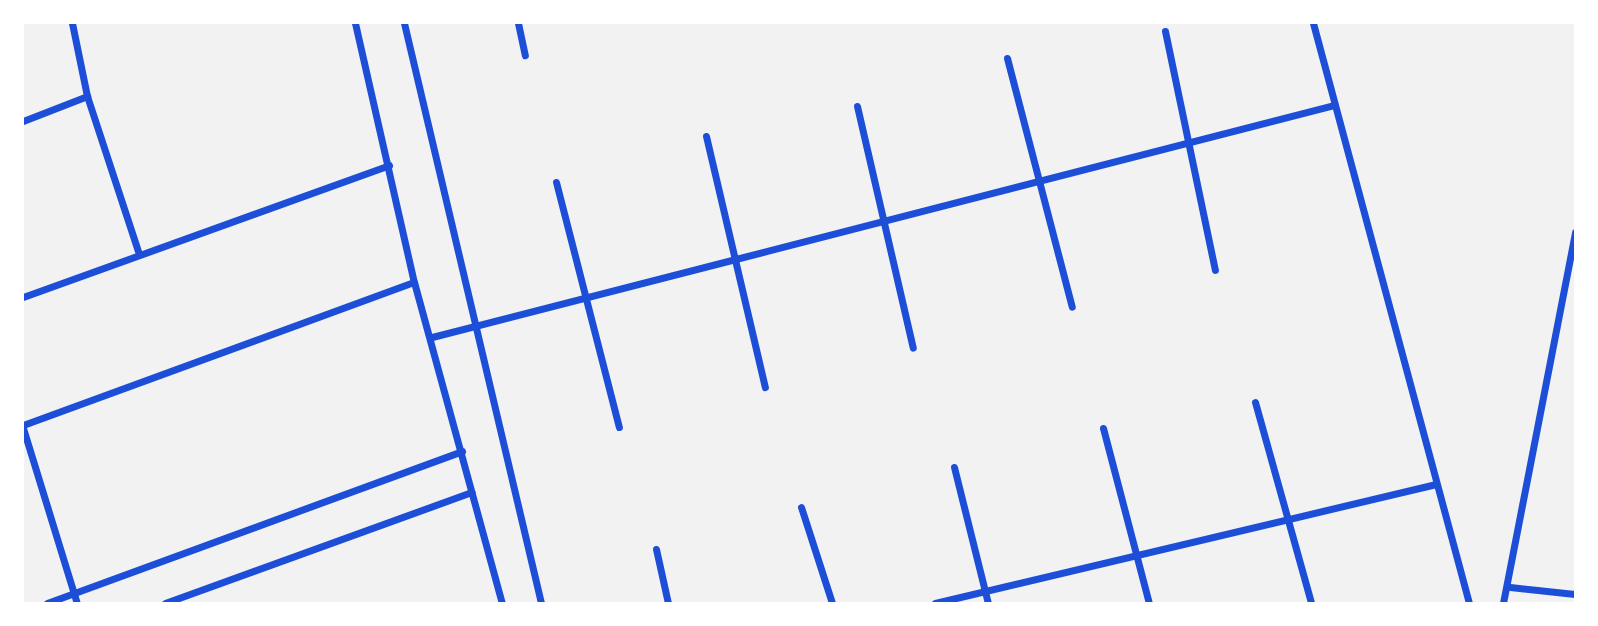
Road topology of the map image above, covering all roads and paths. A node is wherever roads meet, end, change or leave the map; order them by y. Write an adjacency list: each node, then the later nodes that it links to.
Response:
1 (72, 23): 9 (street)
2 (355, 23): 15 (street)
3 (404, 23): 27 (street)
4 (518, 23): 7 (street)
5 (1313, 23): 10 (street)
6 (1165, 31): 14 (street)
7 (525, 55)
8 (1007, 58): 16 (street)
9 (87, 96): 12 (street); 20 (street)
10 (1334, 105): 14 (street); 37 (street)
11 (856, 106): 18 (street)
12 (23, 121)
13 (706, 136): 21 (street)
14 (1188, 142): 16 (street); 22 (street)
15 (389, 165): 20 (street); 23 (street)
16 (1042, 181): 18 (street); 26 (street)
17 (556, 182): 25 (street)
18 (884, 221): 21 (street); 29 (street)
19 (1575, 232): 43 (street)
20 (138, 251): 24 (street)
21 (735, 260): 25 (street); 30 (street)
22 (1215, 270)
23 (414, 282): 28 (street); 33 (street)
24 (23, 297)
25 (585, 299): 27 (street); 32 (street)
26 (1072, 307)
27 (476, 327): 28 (street); 51 (street)
28 (432, 337): 35 (street)
29 (913, 348)
30 (765, 387)
31 (1255, 402): 40 (street)
32 (619, 426)
33 (23, 427): 45 (street)
34 (1103, 428): 42 (street)
35 (461, 451): 38 (street); 45 (street)
36 (954, 467): 44 (street)
37 (1436, 484): 40 (street); 58 (street)
38 (472, 492): 49 (street); 50 (street)
39 (801, 507): 53 (street)
40 (1287, 519): 42 (street); 57 (street)
41 (656, 549): 52 (street)
42 (1136, 555): 44 (street); 56 (street)
43 (1510, 587): 46 (street); 59 (street)
44 (985, 591): 54 (street); 55 (street)
45 (74, 594): 47 (street); 48 (street)
46 (1575, 594)
47 (47, 603)
48 (77, 603)
49 (165, 603)
50 (502, 603)
51 (541, 603)
52 (667, 603)
53 (832, 603)
54 (936, 603)
55 (988, 603)
56 (1149, 603)
57 (1311, 603)
58 (1469, 603)
59 (1503, 603)

